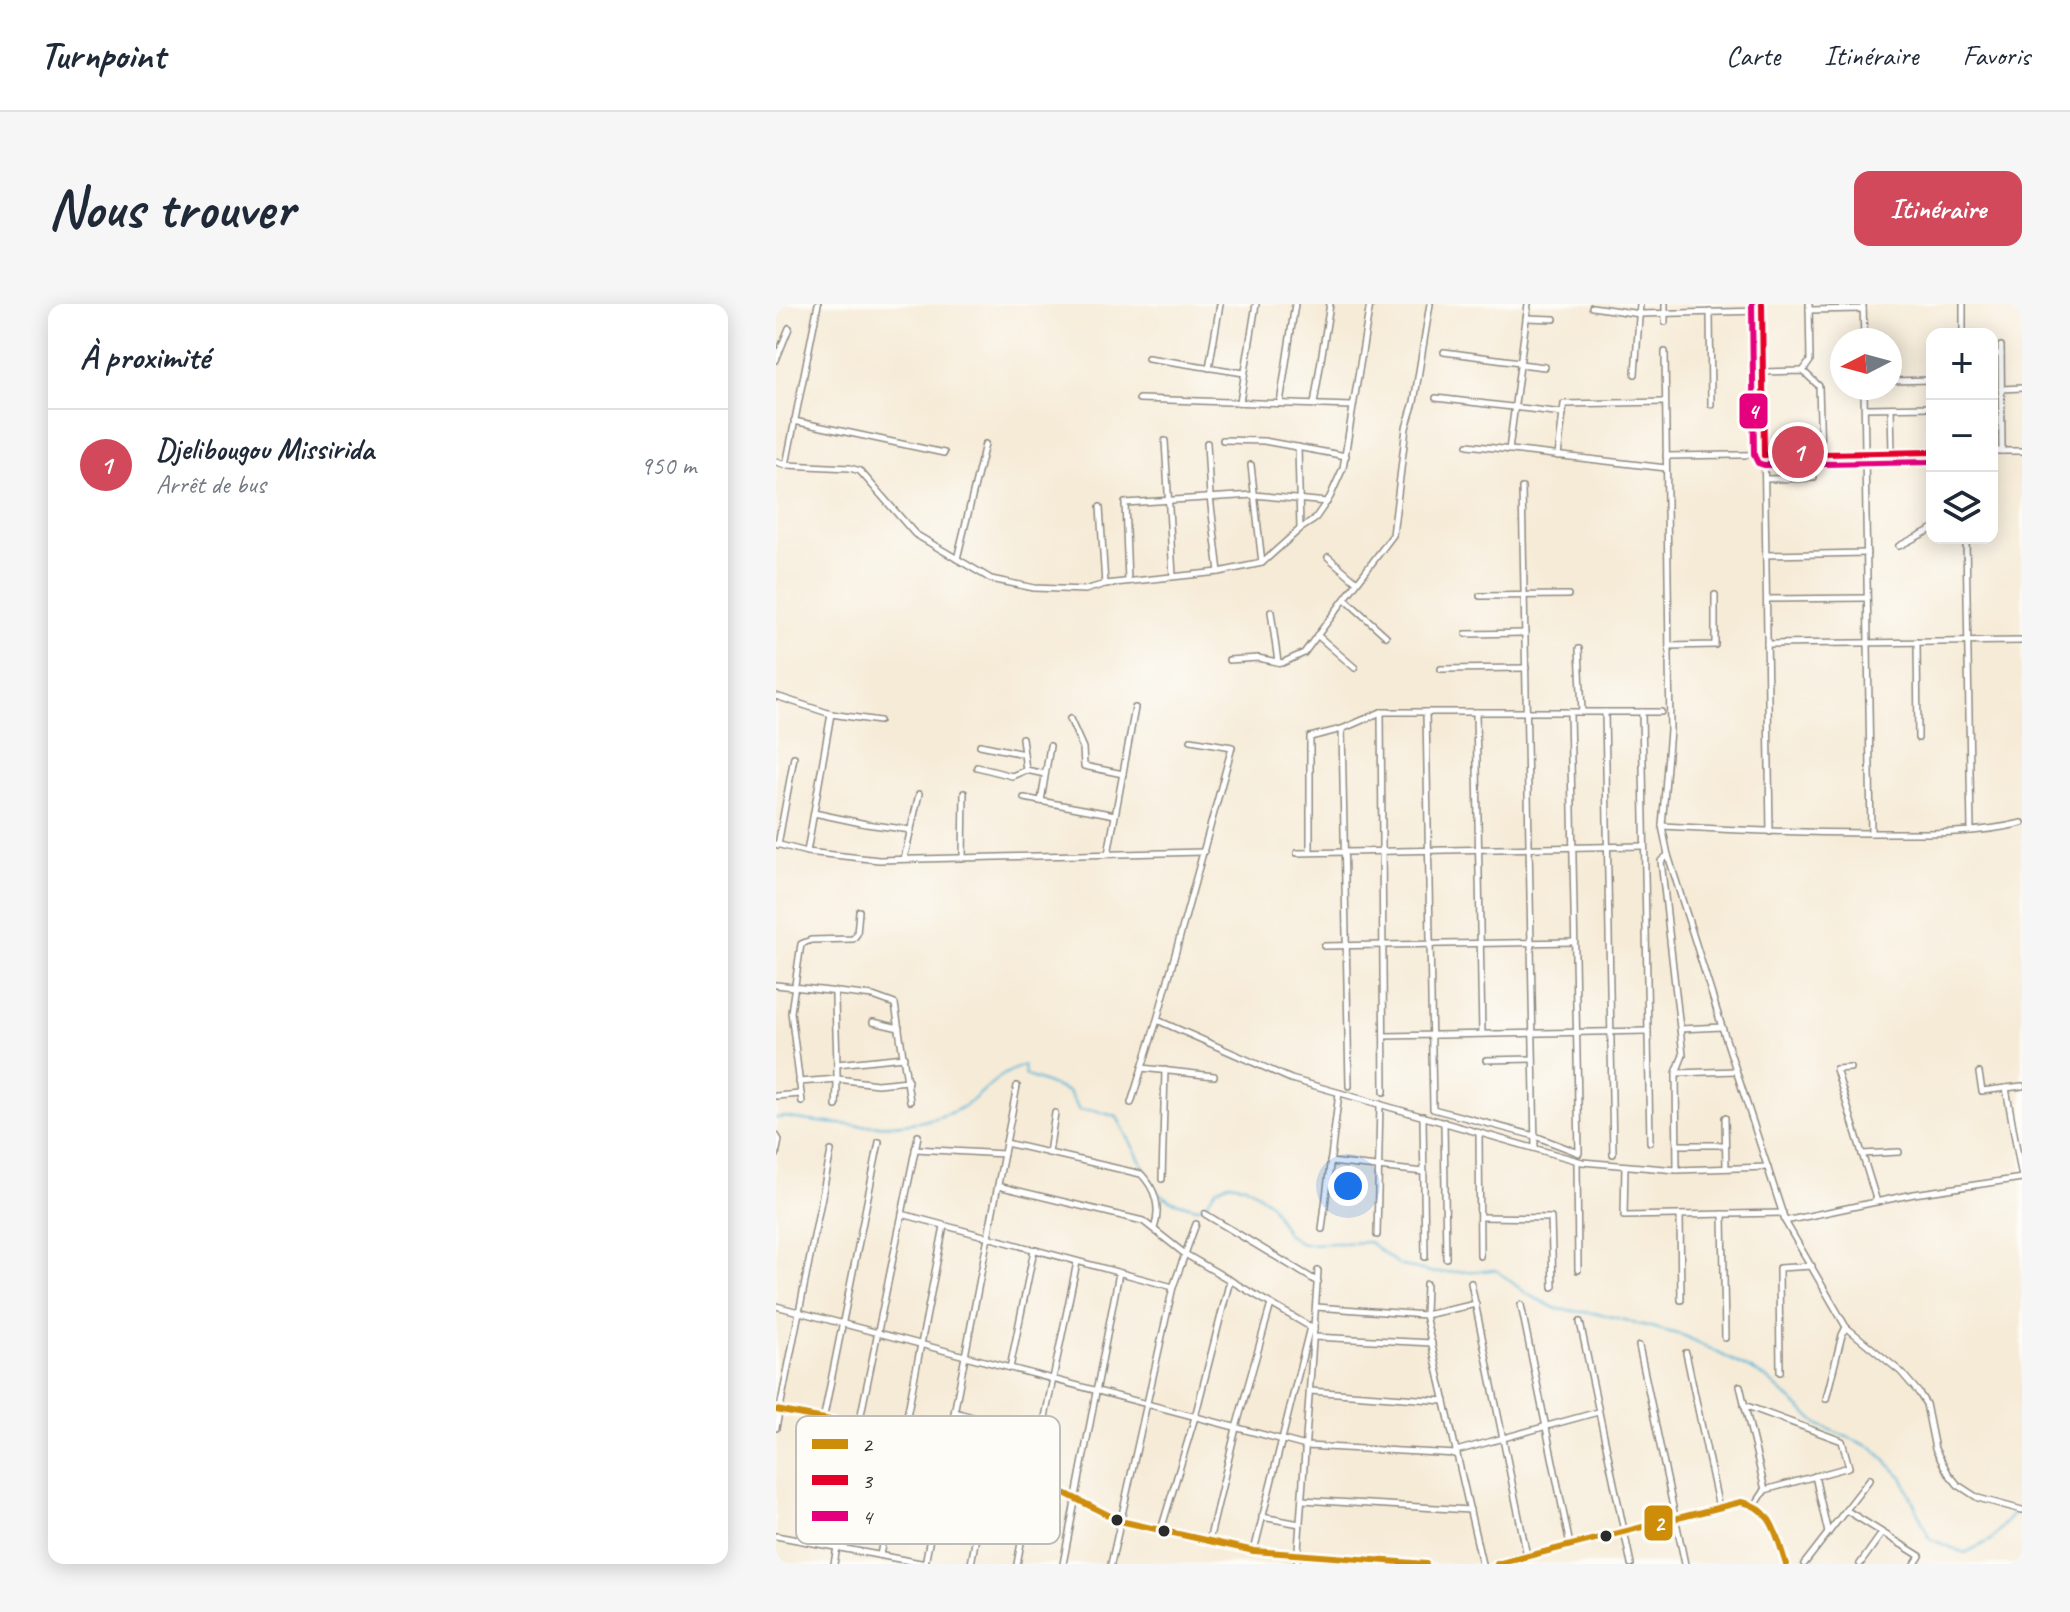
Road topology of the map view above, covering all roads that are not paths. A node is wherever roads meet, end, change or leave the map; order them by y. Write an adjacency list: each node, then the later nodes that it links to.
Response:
1 (818, 304): 57 (street)
2 (1220, 304): 34 (street)
3 (1256, 304): 37 (street)
4 (1295, 304): 48 (street)
5 (1330, 304): 49 (street)
6 (1370, 304): 51 (street)
7 (1430, 304): 102 (street)
8 (1528, 304): 20 (street)
9 (1640, 304): 19 (street)
10 (1665, 304): 18 (street)
11 (1963, 304): 25 (street)
12 (1863, 306): 14 (street); 24 (street)
13 (1592, 307): 19 (street)
14 (1809, 307): 35 (street)
15 (1718, 308): 16 (street); 17 (street)
16 (1762, 308): 36 (street)
17 (1710, 312): 18 (street); 50 (street)
18 (1665, 313): 19 (street); 22 (street)
19 (1640, 314): 38 (street)
20 (1526, 318): 21 (street); 32 (street)
21 (1554, 319)
22 (1665, 322)
23 (789, 328): 31 (street)
24 (1864, 328)
25 (1963, 328)
26 (2001, 346): 29 (street)
27 (1444, 352): 32 (street)
28 (1665, 352): 47 (street)
29 (2001, 354): 42 (street)
30 (1148, 358): 34 (street)
31 (776, 360)
32 (1520, 363): 33 (street); 53 (street)
33 (1545, 367)
34 (1209, 368): 37 (street)
35 (1803, 371): 36 (street); 72 (street)
36 (1763, 372): 73 (street)
37 (1244, 373): 46 (street)
38 (1635, 374)
39 (1926, 380): 40 (street)
40 (1902, 381)
41 (2022, 388): 42 (street)
42 (2001, 389): 66 (street)
43 (1436, 398): 53 (street)
44 (1139, 399): 46 (street)
45 (1865, 400): 54 (street)
46 (1240, 402): 48 (street)
47 (1665, 402): 56 (street); 76 (street)
48 (1280, 403): 49 (street)
49 (1314, 404): 51 (street)
50 (1711, 404)
51 (1352, 406): 74 (street)
52 (1926, 407): 55 (street)
53 (1514, 408): 56 (street); 64 (street)
54 (1865, 408): 55 (street); 70 (street)
55 (1891, 408): 71 (street)
56 (1563, 413): 75 (street)
57 (794, 421): 69 (street); 78 (street)
58 (1223, 440): 63 (street)
59 (1165, 441): 87 (street)
60 (1207, 443): 85 (street)
61 (985, 444): 97 (street)
62 (1468, 445): 64 (street)
63 (1298, 447): 74 (street); 86 (street)
64 (1509, 450): 75 (street)
65 (1998, 451): 66 (street)
66 (2002, 451): 67 (street)
67 (2022, 451)
68 (1926, 452): 71 (street)
69 (944, 453)
70 (1865, 453): 71 (street); 72 (street); 94 (street)
71 (1892, 453)
72 (1821, 454): 73 (street)
73 (1764, 455): 76 (street); 82 (street)
74 (1346, 456): 88 (street)
75 (1558, 456): 80 (street)
76 (1666, 456): 80 (street)
77 (776, 462): 78 (street)
78 (786, 465): 97 (street)
79 (1251, 465): 84 (street)
80 (1666, 468): 121 (street)
81 (1814, 478): 82 (street)
82 (1765, 479): 95 (street)
83 (1522, 488): 104 (street)
84 (1254, 495): 85 (street); 86 (street); 98 (street)
85 (1210, 497): 87 (street); 99 (street)
86 (1299, 499): 88 (street); 90 (street)
87 (1169, 500): 100 (street); 101 (street)
88 (1327, 502): 90 (street)
89 (1100, 507): 103 (street)
90 (1300, 529): 98 (street)
91 (1926, 532): 93 (street)
92 (1966, 544): 118 (street)
93 (1899, 546)
94 (1867, 553): 95 (street); 108 (street)
95 (1766, 555): 110 (street)
96 (1328, 557): 102 (street)
97 (957, 559): 103 (street)
98 (1262, 563): 99 (street)
99 (1219, 572): 100 (street)
100 (1173, 576): 101 (street)
101 (1128, 581): 103 (street)
102 (1357, 582): 109 (street)
103 (1105, 584)
104 (1524, 595): 105 (street); 107 (street); 112 (street)
105 (1568, 595)
106 (1715, 595): 121 (street)
107 (1480, 596)
108 (1867, 598): 110 (street); 119 (street)
109 (1345, 599): 114 (street); 115 (street)
110 (1767, 599): 120 (street)
111 (1271, 612): 124 (street)
112 (1525, 633): 113 (street); 126 (street)
113 (1466, 634)
114 (1317, 635): 124 (street); 125 (street)
115 (1386, 636)
116 (2022, 641): 118 (street)
117 (1917, 642): 118 (street); 119 (street); 144 (street)
118 (1968, 642): 163 (street)
119 (1868, 643): 120 (street); 165 (street)
120 (1767, 644): 164 (street)
121 (1669, 646): 161 (street)
122 (1579, 649): 135 (street)
123 (1229, 660): 124 (street)
124 (1278, 662)
125 (1355, 668)
126 (1526, 668): 127 (street); 133 (street)
127 (1441, 669)
128 (776, 696): 139 (street)
129 (1135, 708): 153 (street)
130 (1381, 712): 131 (street); 142 (street); 173 (street)
131 (1426, 712): 132 (street); 172 (street)
132 (1476, 712): 133 (street); 171 (street)
133 (1527, 712): 134 (street); 169 (street)
134 (1570, 712): 135 (street); 170 (street)
135 (1582, 712): 136 (street)
136 (1605, 712): 137 (street); 168 (street)
137 (1642, 712): 138 (street); 167 (street)
138 (1661, 712)
139 (831, 714): 141 (street); 158 (street)
140 (1070, 719): 153 (street)
141 (879, 721)
142 (1342, 729): 176 (street); 177 (street)
143 (1022, 738): 148 (street)
144 (1918, 738)
145 (1191, 740): 175 (street)
146 (980, 745): 148 (street)
147 (1050, 746): 152 (street)
148 (1024, 754): 151 (street)
149 (794, 757): 166 (street)
150 (977, 767): 151 (street)
151 (1026, 770): 152 (street)
152 (1045, 774): 157 (street)
153 (1123, 774): 159 (street)
154 (964, 793): 181 (street)
155 (919, 794): 162 (street)
156 (1024, 798): 157 (street)
157 (1041, 801): 159 (street)
158 (814, 813): 162 (street); 174 (street)
159 (1115, 815): 179 (street)
160 (2022, 823): 163 (street)
161 (1662, 826): 164 (street); 180 (street)
162 (911, 830): 182 (street)
163 (1971, 831): 165 (street)
164 (1770, 832): 165 (street)
165 (1871, 833)
166 (777, 844): 174 (street)
167 (1645, 846): 168 (street); 199 (street)
168 (1607, 847): 170 (street); 201 (street)
169 (1529, 848): 170 (street); 171 (street); 186 (street)
170 (1573, 848): 184 (street)
171 (1478, 849): 172 (street); 185 (street)
172 (1428, 850): 173 (street); 187 (street)
173 (1382, 851): 177 (street); 188 (street)
174 (807, 852): 182 (street)
175 (1204, 852): 179 (street); 194 (street)
176 (1310, 852): 177 (street); 178 (street)
177 (1345, 852): 190 (street)
178 (1297, 853)
179 (1108, 854): 181 (street)
180 (1668, 855): 196 (street); 198 (street)
181 (963, 858): 182 (street)
182 (904, 859)
183 (859, 911): 192 (street)
184 (1574, 942): 186 (street); 200 (street)
185 (1480, 943): 186 (street); 187 (street); 203 (street)
186 (1531, 943): 202 (street)
187 (1430, 944): 188 (street); 204 (street)
188 (1383, 945): 190 (street); 205 (street)
189 (1324, 946): 190 (street)
190 (1347, 946): 221 (street)
191 (776, 985): 192 (street)
192 (795, 987): 193 (street); 219 (street)
193 (835, 992): 197 (street); 209 (street)
194 (1157, 1020): 210 (street); 225 (street)
195 (873, 1022): 197 (street)
196 (1722, 1027): 198 (street); 213 (street)
197 (899, 1028): 206 (street)
198 (1680, 1029): 214 (street)
199 (1648, 1031): 201 (street); 242 (street)
200 (1576, 1032): 201 (street); 202 (street); 240 (street)
201 (1611, 1032): 252 (street)
202 (1533, 1033): 203 (street); 207 (street)
203 (1482, 1034): 204 (street)
204 (1432, 1035): 205 (street); 240 (street)
205 (1384, 1036): 224 (street)
206 (904, 1057): 209 (street); 218 (street)
207 (1533, 1059): 208 (street); 240 (street)
208 (1486, 1060)
209 (837, 1064): 217 (street)
210 (1142, 1068): 212 (street); 230 (street)
211 (1850, 1068): 253 (street)
212 (1165, 1070): 216 (street); 263 (street)
213 (1736, 1071): 214 (street); 259 (street)
214 (1676, 1073): 244 (street)
215 (1979, 1073): 223 (street)
216 (1214, 1076)
217 (838, 1079): 218 (street); 219 (street); 232 (street)
218 (908, 1081): 228 (street)
219 (799, 1082): 226 (street)
220 (1017, 1086): 243 (street)
221 (1349, 1086)
222 (2022, 1086): 223 (street)
223 (2006, 1088): 265 (street)
224 (1384, 1092)
225 (1339, 1093): 231 (street); 256 (street)
226 (801, 1094): 227 (street); 229 (street)
227 (776, 1096)
228 (910, 1101)
229 (802, 1102)
230 (1131, 1103)
231 (1380, 1104): 234 (street); 258 (street)
232 (836, 1106)
233 (1055, 1113): 250 (street)
234 (1423, 1116): 236 (street); 262 (street)
235 (1725, 1118): 245 (street)
236 (1444, 1122): 237 (street); 283 (street)
237 (1479, 1132): 246 (street); 271 (street)
238 (776, 1135): 254 (street)
239 (918, 1136): 247 (street)
240 (1535, 1136): 246 (street)
241 (879, 1142): 304 (street)
242 (1650, 1142)
243 (1006, 1143): 250 (street); 251 (street)
244 (1677, 1145): 245 (street); 261 (street)
245 (1725, 1145): 260 (street)
246 (1535, 1148): 255 (street)
247 (915, 1149): 251 (street); 267 (street)
248 (831, 1151): 301 (street)
249 (1899, 1152): 253 (street)
250 (1049, 1153): 275 (street)
251 (1004, 1154): 264 (street)
252 (1613, 1154)
253 (1862, 1154): 265 (street)
254 (776, 1155)
255 (1577, 1161): 257 (street); 286 (street)
256 (1330, 1162): 258 (street); 276 (street)
257 (1625, 1166): 261 (street); 270 (street)
258 (1379, 1167): 262 (street); 277 (street)
259 (1768, 1167): 260 (street); 266 (street)
260 (1726, 1169): 261 (street)
261 (1677, 1170)
262 (1424, 1172): 282 (street)
263 (1162, 1179)
264 (998, 1186): 275 (street); 278 (street)
265 (1877, 1202): 272 (street)
266 (1783, 1213): 269 (street); 272 (street)
267 (902, 1214): 274 (street); 307 (street)
268 (1205, 1214): 290 (street)
269 (1723, 1214): 270 (street); 308 (street)
270 (1680, 1215): 295 (street)
271 (1480, 1217): 281 (street); 294 (street)
272 (1785, 1221): 285 (street)
273 (1196, 1224): 280 (street)
274 (944, 1226): 278 (street); 310 (street)
275 (1154, 1229): 280 (street)
276 (1322, 1229)
277 (1377, 1235)
278 (988, 1238): 279 (street); 313 (street)
279 (1034, 1250): 284 (street); 314 (street)
280 (1185, 1254): 289 (street); 293 (street)
281 (1480, 1256)
282 (1425, 1257)
283 (1446, 1258)
284 (1077, 1262): 288 (street); 316 (street)
285 (1812, 1266): 305 (street); 315 (street)
286 (1578, 1270)
287 (1318, 1271): 290 (street)
288 (1119, 1273): 293 (street); 318 (street)
289 (1230, 1280): 296 (street); 334 (street)
290 (1318, 1282): 300 (street)
291 (1471, 1283): 297 (street)
292 (1426, 1284): 302 (street)
293 (1173, 1287): 322 (street)
294 (1553, 1287)
295 (1681, 1300)
296 (1271, 1304): 306 (street); 337 (street)
297 (1476, 1304): 302 (street); 338 (street)
298 (1521, 1305): 335 (street)
299 (776, 1306): 301 (street)
300 (1316, 1307): 302 (street); 306 (street)
301 (799, 1312): 304 (street); 324 (street)
302 (1425, 1315): 309 (street)
303 (1580, 1322): 326 (street)
304 (842, 1324): 307 (street); 328 (street)
305 (1846, 1327): 320 (street); 352 (street)
306 (1313, 1331): 309 (street); 319 (street); 339 (street)
307 (878, 1333): 310 (street); 329 (street)
308 (1725, 1338)
309 (1432, 1343): 321 (street)
310 (921, 1345): 313 (street); 330 (street)
311 (1639, 1346): 354 (street)
312 (1686, 1353): 349 (street)
313 (965, 1357): 314 (street); 325 (street)
314 (1010, 1368): 316 (street)
315 (1780, 1372)
316 (1053, 1380): 318 (street); 333 (street)
317 (1740, 1386): 323 (street)
318 (1096, 1391): 322 (street); 346 (street)
319 (1310, 1391): 321 (street); 340 (street)
320 (1826, 1399)
321 (1445, 1401): 341 (street)
322 (1146, 1404): 334 (street); 355 (street)
323 (1744, 1405): 342 (street); 345 (street)
324 (778, 1410): 327 (street); 336 (street)
325 (955, 1412): 331 (street); 332 (street)
326 (1598, 1412): 335 (street); 358 (street)
327 (812, 1416)
328 (824, 1416)
329 (861, 1416)
330 (907, 1416)
331 (954, 1416)
332 (969, 1416)
333 (1045, 1416)
334 (1195, 1417): 337 (street); 357 (street)
335 (1546, 1426): 338 (street); 370 (street)
336 (776, 1428)
337 (1236, 1428): 339 (street); 363 (street)
338 (1502, 1438): 341 (street); 375 (street)
339 (1282, 1440): 340 (street); 353 (street)
340 (1306, 1446): 341 (street); 347 (street)
341 (1457, 1453): 350 (street)
342 (1815, 1476): 345 (street); 359 (street)
343 (1870, 1479): 351 (street)
344 (1060, 1490): 346 (street)
345 (1765, 1490): 348 (street)
346 (1076, 1498): 355 (street); 380 (street)
347 (1302, 1500): 350 (street); 356 (street)
348 (1756, 1504): 349 (street); 388 (street)
349 (1719, 1508): 354 (street)
350 (1470, 1510): 384 (street)
351 (1846, 1510): 359 (street); 360 (street)
352 (2022, 1510)
353 (1262, 1517): 356 (street); 372 (street)
354 (1675, 1519): 358 (street); 387 (street)
355 (1120, 1521): 357 (street); 381 (street)
356 (1300, 1524): 374 (street)
357 (1161, 1530): 363 (street)
358 (1623, 1531): 370 (street); 386 (street)
359 (1828, 1533): 389 (street)
360 (1882, 1533): 390 (street); 391 (street)
361 (776, 1536): 362 (street)
362 (796, 1539)
363 (1209, 1541): 372 (street)
364 (821, 1544): 371 (street)
365 (838, 1544): 371 (street)
366 (882, 1544): 373 (street)
367 (930, 1544): 377 (street)
368 (975, 1544): 378 (street)
369 (1021, 1544): 379 (street)
370 (1570, 1545): 375 (street)
371 (837, 1547): 373 (street); 376 (street)
372 (1254, 1551): 374 (street)
373 (880, 1555): 377 (street)
374 (1298, 1555): 382 (street); 383 (street)
375 (1527, 1556): 385 (street)
376 (834, 1564)
377 (926, 1564)
378 (971, 1564)
379 (1017, 1564)
380 (1063, 1564)
381 (1111, 1564)
382 (1297, 1564)
383 (1426, 1564)
384 (1482, 1564)
385 (1497, 1564)
386 (1631, 1564)
387 (1685, 1564)
388 (1786, 1564)
389 (1804, 1564)
390 (1860, 1564)
391 (1915, 1564)

